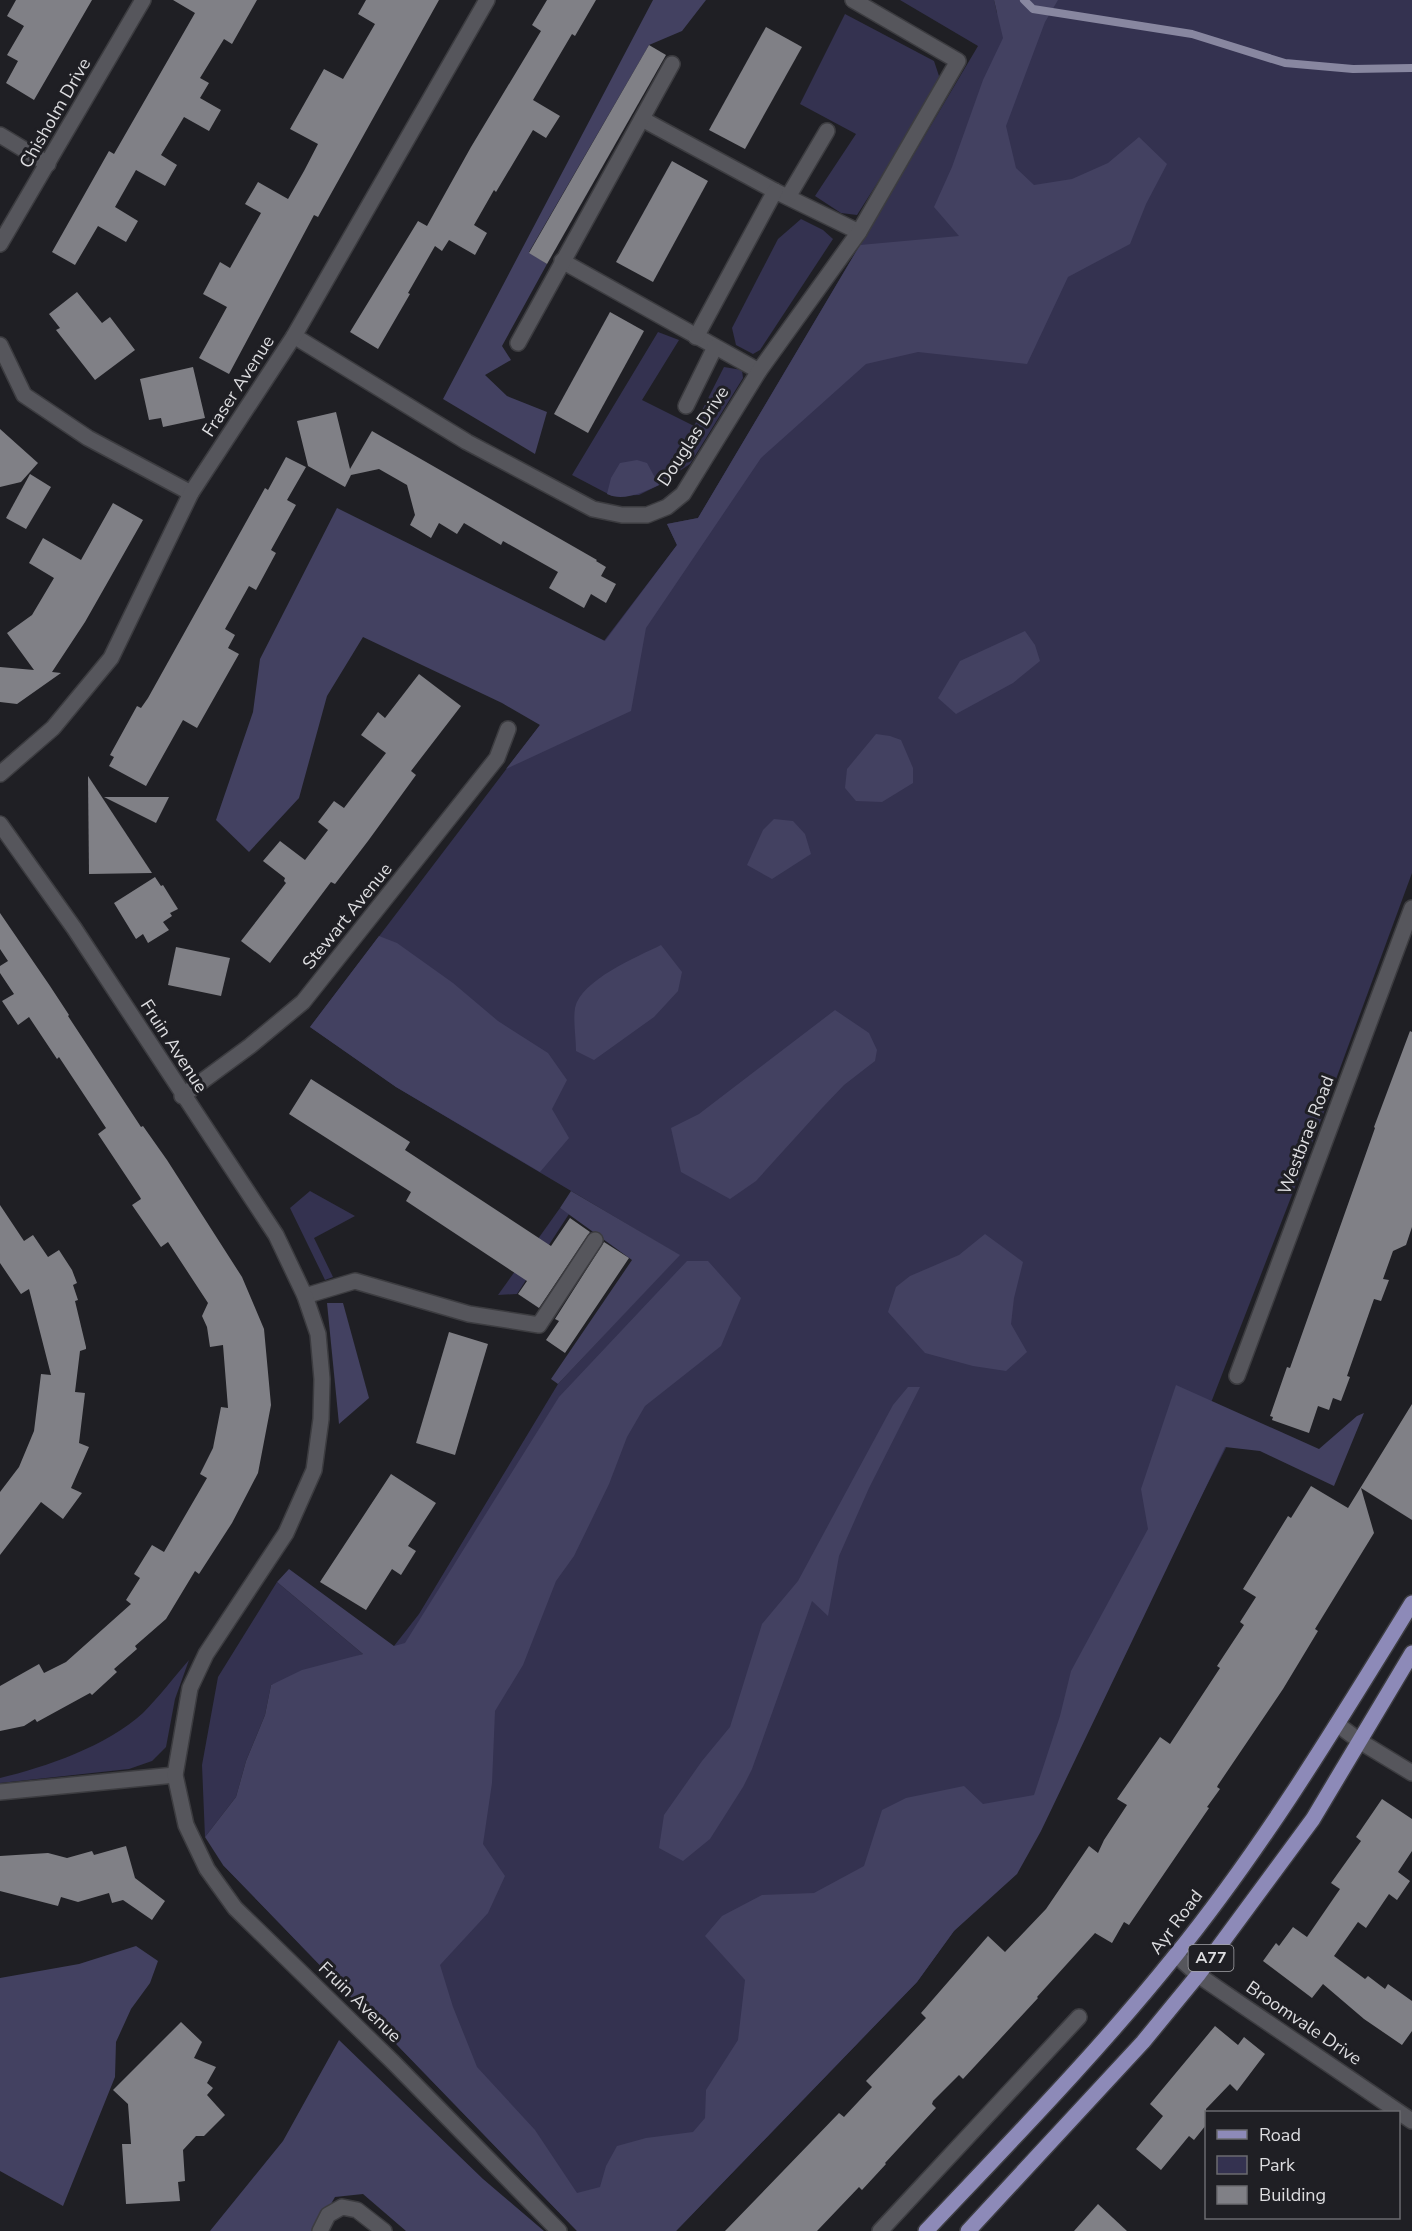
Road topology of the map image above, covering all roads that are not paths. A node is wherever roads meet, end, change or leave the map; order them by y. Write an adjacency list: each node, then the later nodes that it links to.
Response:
1 (143, 0): 8 (street, Chisholm Drive)
2 (487, 0): 13 (street, Fraser Avenue)
3 (853, 0): 10 (street, Douglas Drive)
4 (672, 64): 5 (street)
5 (642, 119): 9 (street); 12 (street)
6 (827, 131): 9 (street)
7 (0, 135): 8 (street)
8 (48, 164): 11 (street, Chisholm Drive)
9 (781, 194): 10 (street); 14 (street)
10 (859, 232): 18 (street, Douglas Drive)
11 (0, 244)
12 (562, 261): 14 (street); 15 (street)
13 (294, 336): 18 (street, Douglas Drive); 20 (street, Fraser Avenue)
14 (696, 337): 17 (street)
15 (518, 343)
16 (0, 345): 20 (street)
17 (715, 347): 18 (street); 19 (street)
18 (759, 371)
19 (686, 406)
20 (191, 493): 22 (street, Fraser Avenue)
21 (508, 729): 25 (street, Stewart Avenue)
22 (0, 774)
23 (0, 824): 25 (street, Fruin Avenue)
24 (1410, 919): 28 (street, Westbrae Road)
25 (183, 1096): 27 (street, Fruin Avenue)
26 (595, 1240): 27 (street)
27 (305, 1296): 34 (street, Fruin Avenue)
28 (1237, 1376)
29 (1412, 1603): 31 (main road, Ayr Road / A77)
30 (1412, 1653): 32 (main road, A77)
31 (1338, 1724): 32 (street); 36 (main road, Ayr Road / A77)
32 (1361, 1742): 33 (street); 37 (main road, A77)
33 (1412, 1773)
34 (175, 1775): 35 (street); 42 (street, Fruin Avenue)
35 (0, 1792)
36 (1176, 1955): 37 (street, Broomvale Drive); 44 (main road, Ayr Road / A77)
37 (1198, 1975): 39 (street, Broomvale Drive); 45 (main road, A77)
38 (1079, 2017): 43 (street)
39 (1397, 2111)
40 (320, 2231): 41 (street)
41 (384, 2231)
42 (559, 2231)
43 (880, 2231)
44 (926, 2231)
45 (968, 2231)

